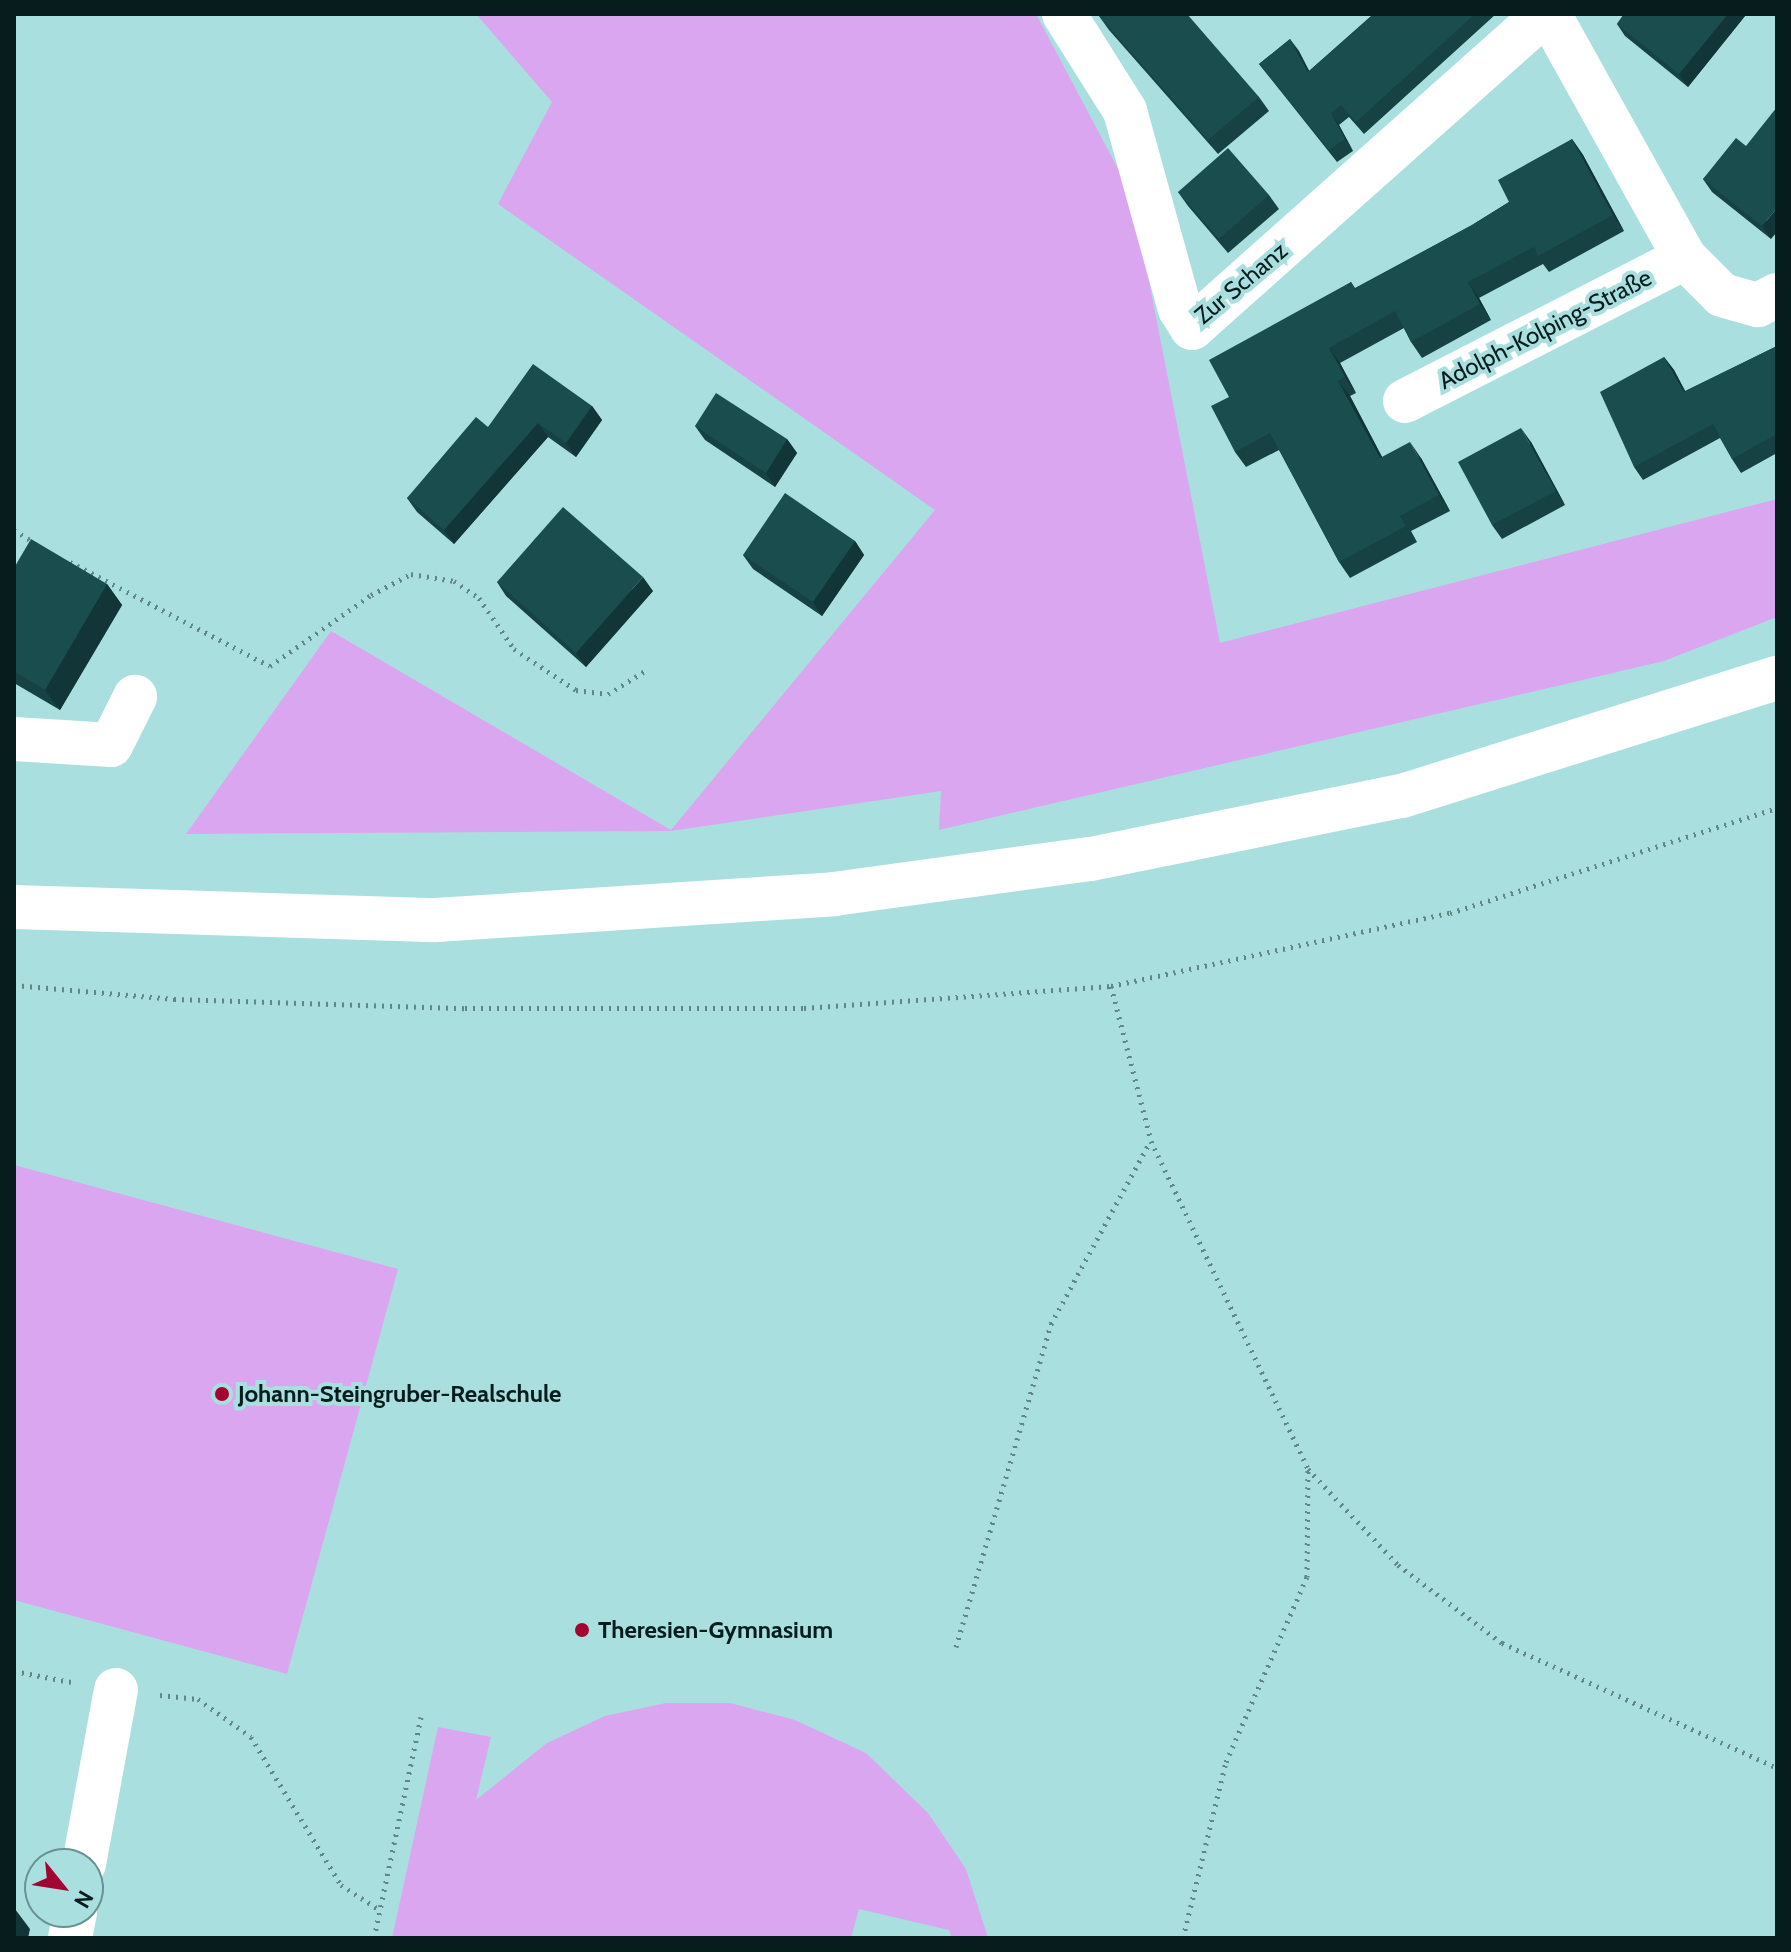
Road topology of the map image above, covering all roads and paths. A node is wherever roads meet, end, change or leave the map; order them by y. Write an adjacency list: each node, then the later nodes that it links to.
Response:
1 (1064, 14): 2 (main road, Zur Schanz)
2 (1546, 14): 3 (main road)
3 (1685, 258): 4 (main road); 5 (main road, Adolph-Kolping-Straße)
4 (1777, 295)
5 (1405, 401)
6 (14, 530): 7 (path)
7 (45, 549)
8 (59, 557): 9 (path)
9 (648, 669)
10 (1777, 678): 14 (main road)
11 (135, 697): 12 (main road)
12 (14, 739)
13 (1777, 808): 16 (path)
14 (14, 907)
15 (14, 985): 16 (path)
16 (1111, 986): 17 (path)
17 (1151, 1141): 18 (path); 19 (path)
18 (1308, 1469): 23 (path); 27 (path)
19 (956, 1647)
20 (14, 1671): 21 (path)
21 (116, 1690): 24 (main road); 25 (path)
22 (421, 1717): 25 (path)
23 (1777, 1768)
24 (87, 1848)
25 (380, 1910): 26 (path)
26 (374, 1938)
27 (1183, 1938)

